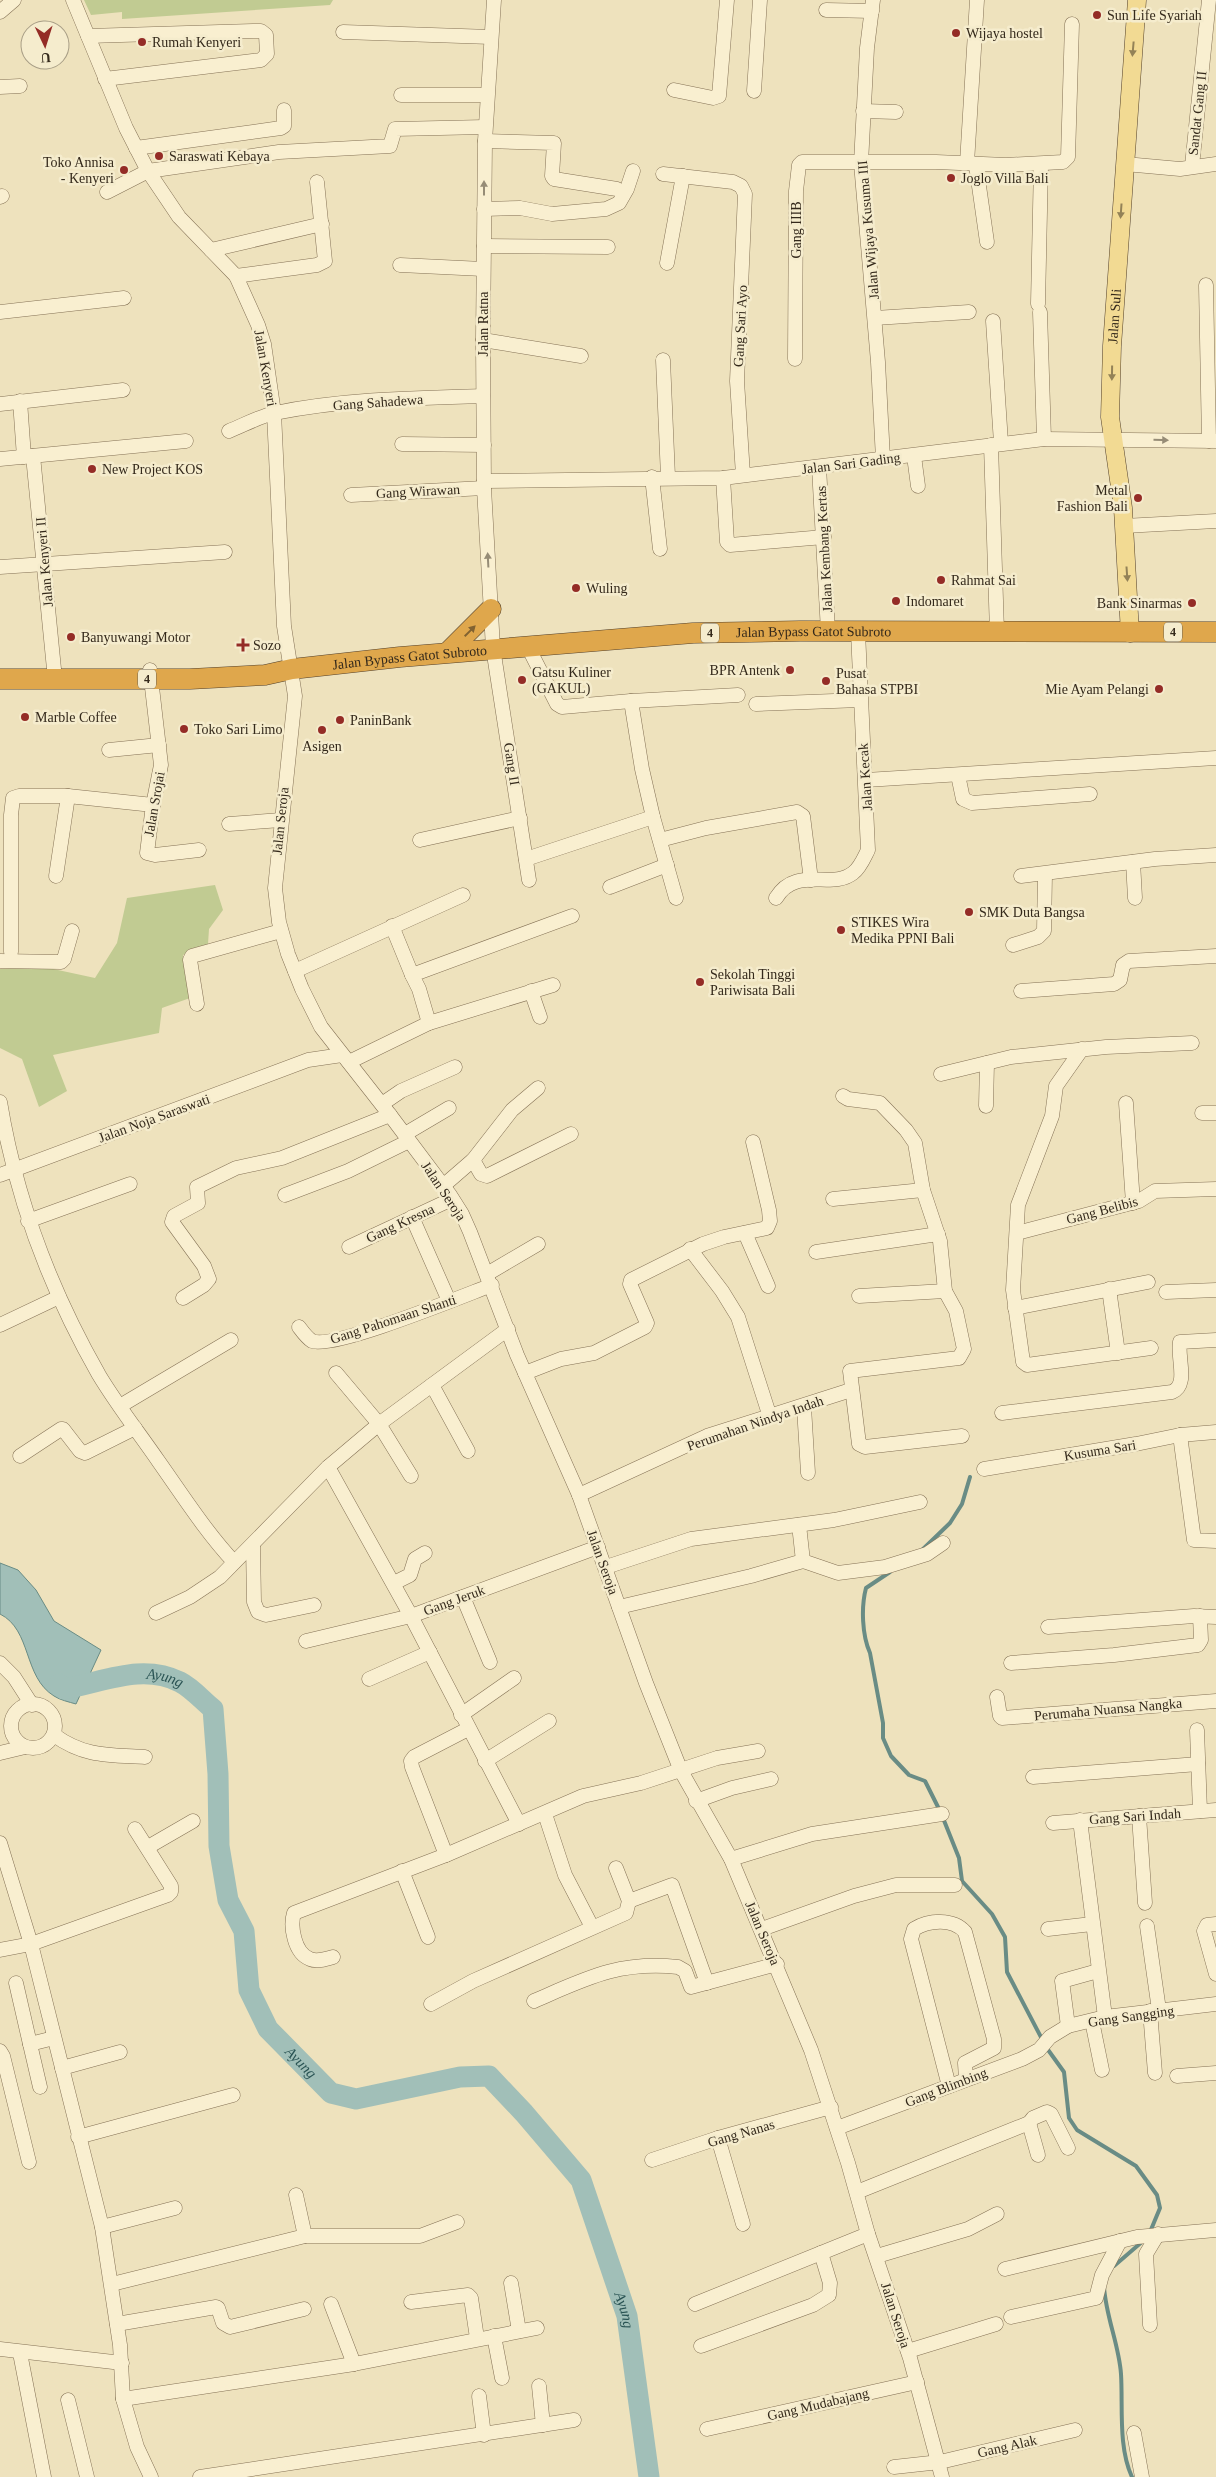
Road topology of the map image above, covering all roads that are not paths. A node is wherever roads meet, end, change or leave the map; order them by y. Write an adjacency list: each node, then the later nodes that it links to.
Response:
1 (14, 0): 11 (street)
2 (73, 0): 14 (street, Jalan Kenyeri)
3 (494, 0): 15 (street, Jalan Ratna)
4 (728, 0): 19 (street)
5 (760, 0): 20 (street)
6 (977, 0): 29 (street)
7 (1137, 0): 31 (main road, Jalan Suli, one-way to 31)
8 (1209, 0): 33 (street, Sandat Gang II)
9 (873, 6): 10 (street); 24 (street, Jalan Wijaya Kusuma III)
10 (826, 10)
11 (0, 12)
12 (1072, 24): 30 (street)
13 (343, 32): 15 (street)
14 (88, 36): 16 (street, Jalan Kenyeri); 16 (street)
15 (491, 37): 22 (street, Jalan Ratna)
16 (105, 78): 27 (street, Jalan Kenyeri)
17 (20, 86): 18 (street)
18 (0, 87)
19 (674, 90)
20 (754, 91)
21 (401, 95): 22 (street)
22 (486, 95): 26 (street, Jalan Ratna)
23 (284, 110): 27 (street)
24 (863, 111): 25 (street); 28 (street, Jalan Wijaya Kusuma III)
25 (896, 112)
26 (485, 134): 34 (street); 39 (street); 41 (street, Jalan Ratna, one-way to 26)
27 (136, 148): 34 (street, Jalan Kenyeri)
28 (862, 163): 29 (street); 55 (street, Jalan Wijaya Kusuma III); 59 (street, Gang IIIB)
29 (972, 164): 30 (street); 43 (street)
30 (1041, 164): 67 (street)
31 (1125, 164): 33 (street); 68 (main road, Jalan Suli, one-way to 68)
32 (1216, 164): 33 (street)
33 (1192, 166)
34 (148, 171): 40 (street); 46 (street, Jalan Kenyeri)
35 (633, 171): 41 (street)
36 (663, 174): 37 (street)
37 (683, 176): 47 (street); 79 (street, Gang Sari Ayo)
38 (318, 182): 42 (street)
39 (617, 189)
40 (107, 192)
41 (484, 210): 44 (street, Jalan Ratna)
42 (322, 224): 46 (street); 50 (street)
43 (987, 242)
44 (484, 246): 45 (street); 49 (street, Jalan Ratna)
45 (608, 247)
46 (210, 250): 50 (street, Jalan Kenyeri)
47 (667, 263)
48 (400, 265): 49 (street)
49 (483, 269): 57 (street, Jalan Ratna)
50 (236, 276): 65 (street, Jalan Kenyeri)
51 (1206, 285): 70 (street)
52 (124, 298): 53 (street)
53 (0, 312)
54 (969, 312): 55 (street)
55 (874, 318): 77 (street, Jalan Wijaya Kusuma III)
56 (993, 321): 72 (street)
57 (482, 340): 58 (street); 62 (street, Jalan Ratna)
58 (581, 356)
59 (796, 359)
60 (663, 360): 81 (street)
61 (123, 390): 63 (street)
62 (483, 396): 65 (street, Gang Sahadewa); 73 (street, Jalan Ratna)
63 (20, 401): 64 (street); 74 (street, Jalan Kenyeri II)
64 (0, 404)
65 (274, 413): 66 (street, Gang Sahadewa); 104 (street, Jalan Kenyeri)
66 (229, 431)
67 (1044, 439): 68 (street, Jalan Sari Gading); 72 (street, Jalan Sari Gading)
68 (1113, 439): 70 (street, Jalan Sari Gading, one-way to 70); 87 (main road, Jalan Suli)
69 (186, 441): 74 (street)
70 (1212, 441)
71 (402, 444): 73 (street)
72 (996, 444): 75 (street, Jalan Sari Gading); 97 (street)
73 (484, 445): 83 (street, Jalan Ratna)
74 (29, 456): 76 (street); 91 (street, Jalan Kenyeri II)
75 (914, 456): 77 (street, Jalan Sari Gading); 84 (street)
76 (0, 459)
77 (883, 459): 78 (street, Jalan Sari Gading)
78 (819, 467): 79 (street, Jalan Sari Gading); 88 (street, Jalan Kembang Kertas)
79 (744, 475): 82 (street, Jalan Sari Gading)
80 (652, 477): 81 (street, Jalan Sari Gading); 83 (street, Jalan Sari Gading); 89 (street)
81 (668, 477): 82 (street, Jalan Sari Gading)
82 (723, 478): 88 (street)
83 (484, 485): 85 (street, Gang Wirawan); 93 (street, Jalan Ratna, one-way to 83)
84 (918, 486)
85 (351, 495)
86 (1216, 521): 87 (street)
87 (1124, 526): 95 (main road, Jalan Suli, one-way to 95)
88 (824, 537): 94 (street, Jalan Kembang Kertas)
89 (660, 549)
90 (225, 552): 91 (street)
91 (44, 563): 92 (street); 103 (street, Jalan Kenyeri II)
92 (0, 568)
93 (491, 609): 99 (street, Jalan Ratna); 101 (highway, one-way to 93)
94 (828, 625): 96 (highway, Jalan Bypass Gatot Subroto / 4); 100 (highway, Jalan Bypass Gatot Subroto / 4)
95 (1131, 627): 97 (highway, Jalan Bypass Gatot Subroto / 4); 98 (highway, Jalan Bypass Gatot Subroto / 4)
96 (858, 632): 97 (highway, Jalan Bypass Gatot Subroto / 4); 108 (street, Jalan Kecak)
97 (997, 632)
98 (1216, 632)
99 (493, 643): 100 (highway, Jalan Bypass Gatot Subroto / 4); 101 (highway, Jalan Bypass Gatot Subroto / 4); 120 (street, Gang II)
100 (527, 645): 109 (street)
101 (448, 652): 104 (highway, Jalan Bypass Gatot Subroto / 4)
102 (0, 669): 103 (highway, Jalan Bypass Gatot Subroto / 4)
103 (54, 669): 105 (highway, Jalan Bypass Gatot Subroto / 4)
104 (292, 669): 105 (highway, Jalan Bypass Gatot Subroto / 4); 121 (street, Jalan Seroja)
105 (150, 674): 106 (highway, Jalan Bypass Gatot Subroto / 4); 111 (street, Jalan Srojai)
106 (0, 679)
107 (738, 695): 109 (street)
108 (860, 700): 110 (street); 115 (street, Jalan Kecak)
109 (631, 701): 119 (street)
110 (756, 704)
111 (159, 745): 112 (street); 118 (street, Jalan Srojai)
112 (110, 750)
113 (1216, 758): 114 (street)
114 (958, 775): 115 (street); 116 (street)
115 (866, 780): 134 (street, Jalan Kecak)
116 (1090, 794)
117 (68, 796): 118 (street); 131 (street); 145 (street)
118 (153, 805): 125 (street, Jalan Srojai)
119 (653, 817): 124 (street); 127 (street)
120 (520, 818): 123 (street); 127 (street, Gang II)
121 (281, 820): 122 (street); 143 (street, Jalan Seroja)
122 (229, 824)
123 (420, 840)
124 (660, 840): 129 (street); 134 (street)
125 (199, 850)
126 (1216, 855): 128 (street)
127 (526, 859): 133 (street, Gang II)
128 (1133, 862): 130 (street); 139 (street)
129 (667, 865): 135 (street); 137 (street)
130 (1045, 874): 132 (street); 144 (street)
131 (56, 876)
132 (1021, 876)
133 (529, 880)
134 (811, 880): 138 (street, Jalan Kecak)
135 (610, 887)
136 (463, 896): 141 (street)
137 (676, 898)
138 (776, 898)
139 (1135, 898)
140 (572, 916): 148 (street)
141 (392, 926): 147 (street); 148 (street)
142 (72, 931): 145 (street)
143 (281, 932): 147 (street, Jalan Seroja); 152 (street)
144 (1014, 945)
145 (5, 956)
146 (1216, 956): 150 (street)
147 (295, 971): 155 (street, Jalan Seroja)
148 (412, 975): 154 (street)
149 (553, 985): 151 (street, Jalan Noja Saraswati)
150 (1021, 990)
151 (531, 991): 153 (street); 154 (street, Jalan Noja Saraswati)
152 (197, 1004)
153 (540, 1018)
154 (429, 1023): 158 (street, Jalan Noja Saraswati)
155 (329, 1039): 158 (street, Jalan Seroja); 159 (street, Jalan Noja Saraswati)
156 (1192, 1043): 157 (street)
157 (1082, 1049): 160 (street); 186 (street)
158 (345, 1058): 159 (street, Jalan Noja Saraswati); 169 (street, Jalan Seroja)
159 (308, 1060): 174 (street, Jalan Noja Saraswati)
160 (987, 1063): 162 (street); 167 (street)
161 (455, 1067): 169 (street)
162 (941, 1074)
163 (538, 1088): 173 (street)
164 (843, 1096): 178 (street)
165 (0, 1102): 174 (street)
166 (1126, 1103): 182 (street)
167 (986, 1106)
168 (449, 1108): 171 (street)
169 (386, 1109): 171 (street, Jalan Seroja); 201 (street)
170 (571, 1134): 173 (street)
171 (407, 1138): 176 (street, Jalan Seroja); 179 (street)
172 (753, 1142): 185 (street)
173 (473, 1160): 176 (street)
174 (6, 1172): 184 (street)
175 (130, 1184): 184 (street)
176 (443, 1186): 180 (street, Jalan Seroja)
177 (1216, 1189): 182 (street, Gang Belibis)
178 (923, 1190): 181 (street); 187 (street)
179 (285, 1195)
180 (452, 1198): 183 (street, Gang Kresna); 192 (street, Jalan Seroja)
181 (833, 1199)
182 (1133, 1203): 186 (street, Gang Belibis)
183 (412, 1217): 189 (street, Gang Kresna); 202 (street)
184 (28, 1221): 200 (street)
185 (745, 1233): 190 (street); 194 (street)
186 (1017, 1233): 203 (street)
187 (938, 1234): 191 (street); 197 (street)
188 (538, 1244): 192 (street, Gang Pahomaan Shanti)
189 (348, 1247)
190 (690, 1249): 212 (street); 218 (street)
191 (816, 1252)
192 (490, 1279): 202 (street, Gang Pahomaan Shanti); 206 (street, Jalan Seroja)
193 (1148, 1282): 195 (street)
194 (768, 1286)
195 (1109, 1289): 203 (street); 210 (street)
196 (1216, 1290): 198 (street)
197 (946, 1291): 199 (street); 214 (street)
198 (1166, 1292)
199 (859, 1296)
200 (59, 1297): 204 (street); 215 (street)
201 (183, 1298)
202 (449, 1301): 205 (street, Gang Pahomaan Shanti)
203 (1015, 1308): 210 (street)
204 (0, 1326)
205 (299, 1327)
206 (508, 1329): 212 (street, Jalan Seroja); 213 (street)
207 (231, 1340): 215 (street)
208 (1216, 1340): 217 (street)
209 (1151, 1348): 210 (street)
210 (1118, 1353)
211 (336, 1373): 219 (street)
212 (525, 1373): 230 (street, Jalan Seroja)
213 (432, 1385): 219 (street); 224 (street)
214 (851, 1390): 216 (street, Perumahan Nindya Indah); 223 (street)
215 (120, 1406): 220 (street)
216 (804, 1407): 218 (street, Perumahan Nindya Indah); 228 (street)
217 (1002, 1413)
218 (770, 1417): 230 (street, Perumahan Nindya Indah)
219 (379, 1424): 226 (street); 229 (street)
220 (135, 1428): 225 (street); 239 (street)
221 (1216, 1432): 222 (street, Kusuma Sari)
222 (1180, 1435): 227 (street, Kusuma Sari); 233 (street)
223 (962, 1436)
224 (468, 1452)
225 (20, 1456)
226 (328, 1467): 235 (street); 241 (street)
227 (984, 1469)
228 (808, 1473)
229 (411, 1476)
230 (579, 1495): 236 (street, Jalan Seroja)
231 (920, 1502): 232 (street)
232 (799, 1525): 238 (street); 240 (street)
233 (1216, 1541)
234 (943, 1542): 238 (street)
235 (253, 1545): 239 (street); 243 (street)
236 (598, 1547): 240 (street, Jalan Seroja); 242 (street, Gang Jeruk)
237 (425, 1553): 241 (street)
238 (803, 1561): 244 (street)
239 (234, 1562): 245 (street)
240 (606, 1567): 244 (street, Jalan Seroja)
241 (394, 1583): 246 (street)
242 (463, 1597): 246 (street, Gang Jeruk); 252 (street)
243 (314, 1605)
244 (619, 1606): 271 (street, Jalan Seroja)
245 (156, 1613)
246 (412, 1616): 250 (street, Gang Jeruk); 251 (street)
247 (1200, 1616): 248 (street); 249 (street); 254 (street)
248 (1216, 1617)
249 (1048, 1627)
250 (306, 1641)
251 (430, 1652): 255 (street); 260 (street)
252 (490, 1662)
253 (0, 1663): 259 (street)
254 (1011, 1663)
255 (369, 1678)
256 (514, 1678): 260 (street)
257 (997, 1697): 258 (street, Perumaha Nuansa Nangka)
258 (1216, 1701)
259 (32, 1705): 264 (street); 265 (street)
260 (461, 1715): 262 (street)
261 (549, 1721): 269 (street)
262 (468, 1729): 269 (street); 287 (street)
263 (1197, 1730): 270 (street)
264 (54, 1735): 265 (street); 268 (street)
265 (25, 1747): 267 (street)
266 (758, 1751): 271 (street)
267 (0, 1753)
268 (145, 1757)
269 (485, 1761): 283 (street)
270 (1198, 1764): 272 (street); 276 (street)
271 (681, 1771): 274 (street, Jalan Seroja); 277 (street)
272 (1033, 1777)
273 (771, 1779): 274 (street)
274 (696, 1800): 288 (street, Jalan Seroja)
275 (1216, 1810): 276 (street, Gang Sari Indah)
276 (1200, 1811): 279 (street, Gang Sari Indah)
277 (545, 1814): 283 (street); 297 (street)
278 (942, 1814): 288 (street)
279 (1139, 1816): 280 (street, Gang Sari Indah); 293 (street)
280 (1080, 1820): 282 (street, Gang Sari Indah); 294 (street)
281 (194, 1821): 286 (street)
282 (1053, 1823)
283 (518, 1824): 287 (street)
284 (135, 1829): 286 (street)
285 (0, 1843): 301 (street)
286 (148, 1846): 301 (street)
287 (446, 1855): 290 (street)
288 (731, 1858): 298 (street, Jalan Seroja)
289 (616, 1868): 292 (street)
290 (402, 1871): 300 (street); 303 (street)
291 (955, 1885): 298 (street)
292 (629, 1901): 297 (street); 307 (street)
293 (1145, 1904)
294 (1092, 1924): 299 (street); 305 (street)
295 (1216, 1924): 306 (street)
296 (1147, 1926): 312 (street)
297 (592, 1927): 310 (street)
298 (762, 1929): 304 (street, Jalan Seroja)
299 (1048, 1929)
300 (428, 1937)
301 (31, 1944): 302 (street); 316 (street)
302 (0, 1950)
303 (334, 1957)
304 (777, 1964): 307 (street); 329 (street, Jalan Seroja)
305 (1098, 1971): 313 (street); 314 (street)
306 (1216, 1974)
307 (707, 1982): 309 (street)
308 (16, 1983): 317 (street)
309 (534, 2002)
310 (431, 2004)
311 (1216, 2004): 312 (street, Gang Sangging)
312 (1154, 2011): 313 (street, Gang Sangging); 322 (street)
313 (1099, 2019): 314 (street, Gang Sangging); 321 (street)
314 (1068, 2026): 315 (street, Gang Sangging)
315 (1050, 2037): 325 (street, Gang Blimbing)
316 (54, 2038): 317 (street); 320 (street)
317 (30, 2044): 327 (street)
318 (0, 2051): 337 (street)
319 (120, 2052): 320 (street)
320 (62, 2068): 332 (street)
321 (1102, 2070)
322 (1154, 2073)
323 (1216, 2073): 324 (street)
324 (1177, 2076)
325 (966, 2079): 326 (street, Gang Blimbing); 326 (street)
326 (948, 2086): 331 (street, Gang Blimbing)
327 (40, 2087)
328 (233, 2095): 332 (street)
329 (831, 2107): 331 (street, Jalan Seroja); 333 (street, Gang Nanas)
330 (1029, 2123): 334 (street); 335 (street); 338 (street)
331 (837, 2128): 338 (street, Jalan Seroja)
332 (78, 2137): 344 (street)
333 (718, 2138): 336 (street, Gang Nanas); 343 (street)
334 (1068, 2148)
335 (1038, 2155)
336 (652, 2160)
337 (29, 2162)
338 (857, 2192): 346 (street, Jalan Seroja)
339 (296, 2195): 348 (street)
340 (175, 2208): 344 (street)
341 (997, 2214): 351 (street)
342 (457, 2222): 348 (street)
343 (743, 2224)
344 (102, 2226): 354 (street)
345 (1216, 2230): 347 (street)
346 (868, 2234): 350 (street); 351 (street, Jalan Seroja)
347 (1149, 2235): 349 (street); 362 (street)
348 (305, 2236): 354 (street)
349 (1120, 2241): 352 (street); 359 (street)
350 (821, 2253): 357 (street); 367 (street)
351 (877, 2256): 369 (street, Jalan Seroja)
352 (1005, 2269)
353 (511, 2283): 364 (street)
354 (112, 2284): 360 (street)
355 (411, 2302): 366 (street)
356 (331, 2304): 372 (street)
357 (695, 2304)
358 (304, 2309): 360 (street)
359 (1010, 2317)
360 (118, 2324): 371 (street)
361 (996, 2324): 369 (street)
362 (1150, 2326)
363 (536, 2328): 364 (street)
364 (519, 2331): 365 (street)
365 (494, 2336): 366 (street); 373 (street)
366 (477, 2338): 372 (street)
367 (701, 2346)
368 (0, 2349): 370 (street)
369 (908, 2351): 374 (street, Jalan Seroja)
370 (20, 2353): 371 (street); 387 (street)
371 (122, 2363): 377 (street)
372 (354, 2364): 377 (street)
373 (502, 2378)
374 (917, 2382): 381 (street, Gang Mudabajang); 385 (street, Jalan Seroja)
375 (539, 2386): 380 (street)
376 (479, 2396): 384 (street)
377 (124, 2399): 389 (street)
378 (68, 2400): 388 (street)
379 (574, 2420): 380 (street)
380 (543, 2425): 384 (street)
381 (713, 2428)
382 (1075, 2430): 385 (street, Gang Alak)
383 (1134, 2433): 392 (street)
384 (484, 2435): 390 (street)
385 (940, 2462): 386 (street, Gang Alak); 391 (street, Jalan Seroja)
386 (894, 2467)
387 (44, 2477)
388 (87, 2477)
389 (151, 2477)
390 (200, 2477)
391 (942, 2477)
392 (1142, 2477)

